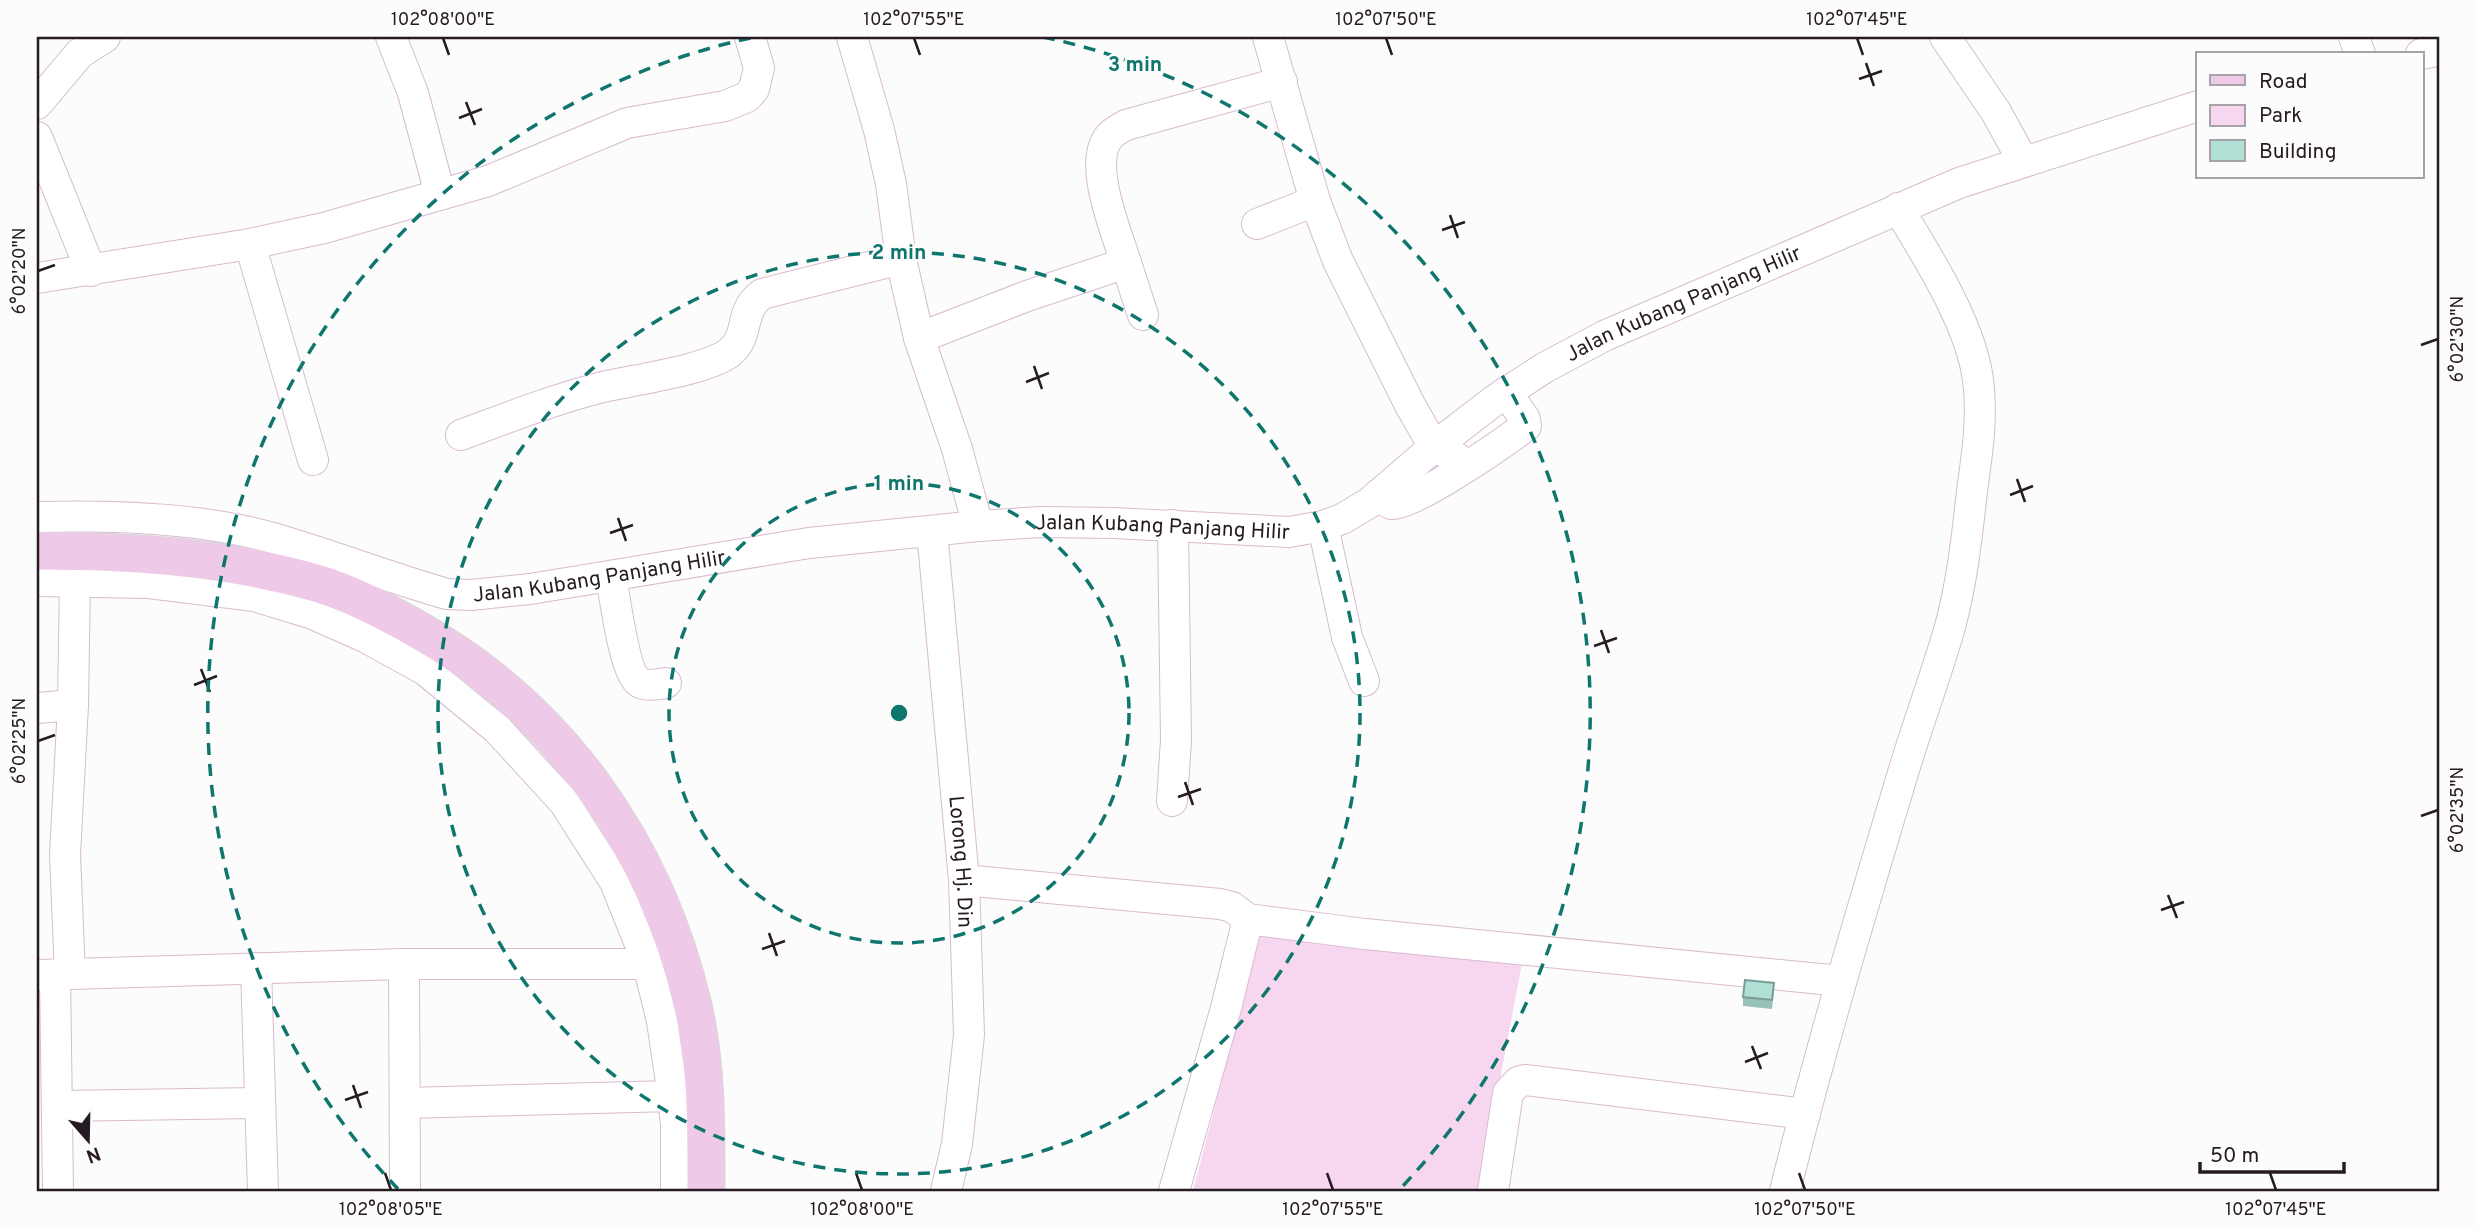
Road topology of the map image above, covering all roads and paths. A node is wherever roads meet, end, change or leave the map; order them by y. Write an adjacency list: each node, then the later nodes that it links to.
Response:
1 (105, 37): 8 (street)
2 (391, 37): 12 (street)
3 (750, 37): 12 (street)
4 (852, 37): 17 (street)
5 (1268, 37): 7 (street)
6 (1945, 37): 11 (street)
7 (1282, 82): 13 (street); 18 (street)
8 (37, 104)
9 (2196, 107): 11 (street, Jalan Kubang Panjang Hilir)
10 (37, 137): 19 (street)
11 (2022, 161): 14 (street, Jalan Kubang Panjang Hilir)
12 (440, 194): 16 (street)
13 (1315, 201): 15 (street); 25 (street)
14 (1898, 208): 23 (street, Jalan Kubang Panjang Hilir); 49 (street)
15 (1257, 224)
16 (250, 244): 19 (street); 26 (street)
17 (901, 259): 22 (street); 24 (street)
18 (1126, 263): 21 (street); 22 (street)
19 (91, 271): 20 (street)
20 (37, 278)
21 (1143, 315)
22 (919, 338): 31 (street)
23 (1506, 392): 25 (street, Jalan Kubang Panjang Hilir); 27 (street)
24 (461, 435)
25 (1434, 447): 27 (street); 28 (street, Jalan Kubang Panjang Hilir)
26 (313, 460)
27 (1465, 467): 28 (street)
28 (1378, 495): 32 (street, Jalan Kubang Panjang Hilir)
29 (37, 517): 35 (street, Jalan Kubang Panjang Hilir)
30 (1173, 525): 31 (street, Jalan Kubang Panjang Hilir); 32 (street, Jalan Kubang Panjang Hilir); 42 (street)
31 (978, 526): 33 (street, Jalan Kubang Panjang Hilir)
32 (1323, 526): 38 (street)
33 (932, 531): 35 (street, Jalan Kubang Panjang Hilir); 43 (street, Lorong Hj. Din)
34 (37, 551): 59 (main road)
35 (611, 577): 39 (street)
36 (75, 580): 37 (street); 40 (street); 46 (street)
37 (37, 581)
38 (1364, 681)
39 (666, 683)
40 (73, 705): 41 (street); 48 (street)
41 (37, 708)
42 (1172, 801)
43 (964, 880): 44 (street); 60 (street, Lorong Hj. Din)
44 (1248, 919): 49 (street); 61 (street)
45 (404, 964): 46 (street); 47 (street); 52 (street)
46 (648, 964): 50 (street)
47 (256, 968): 48 (street); 51 (street)
48 (54, 974): 53 (street)
49 (1841, 981): 54 (street)
50 (673, 1096): 52 (street); 58 (street)
51 (258, 1103): 53 (street); 56 (street)
52 (404, 1103): 57 (street)
53 (58, 1106): 55 (street)
54 (1805, 1114): 62 (street); 63 (street)
55 (58, 1191)
56 (263, 1191)
57 (405, 1191)
58 (676, 1191)
59 (706, 1191)
60 (946, 1191)
61 (1174, 1191)
62 (1493, 1191)
63 (1785, 1191)

